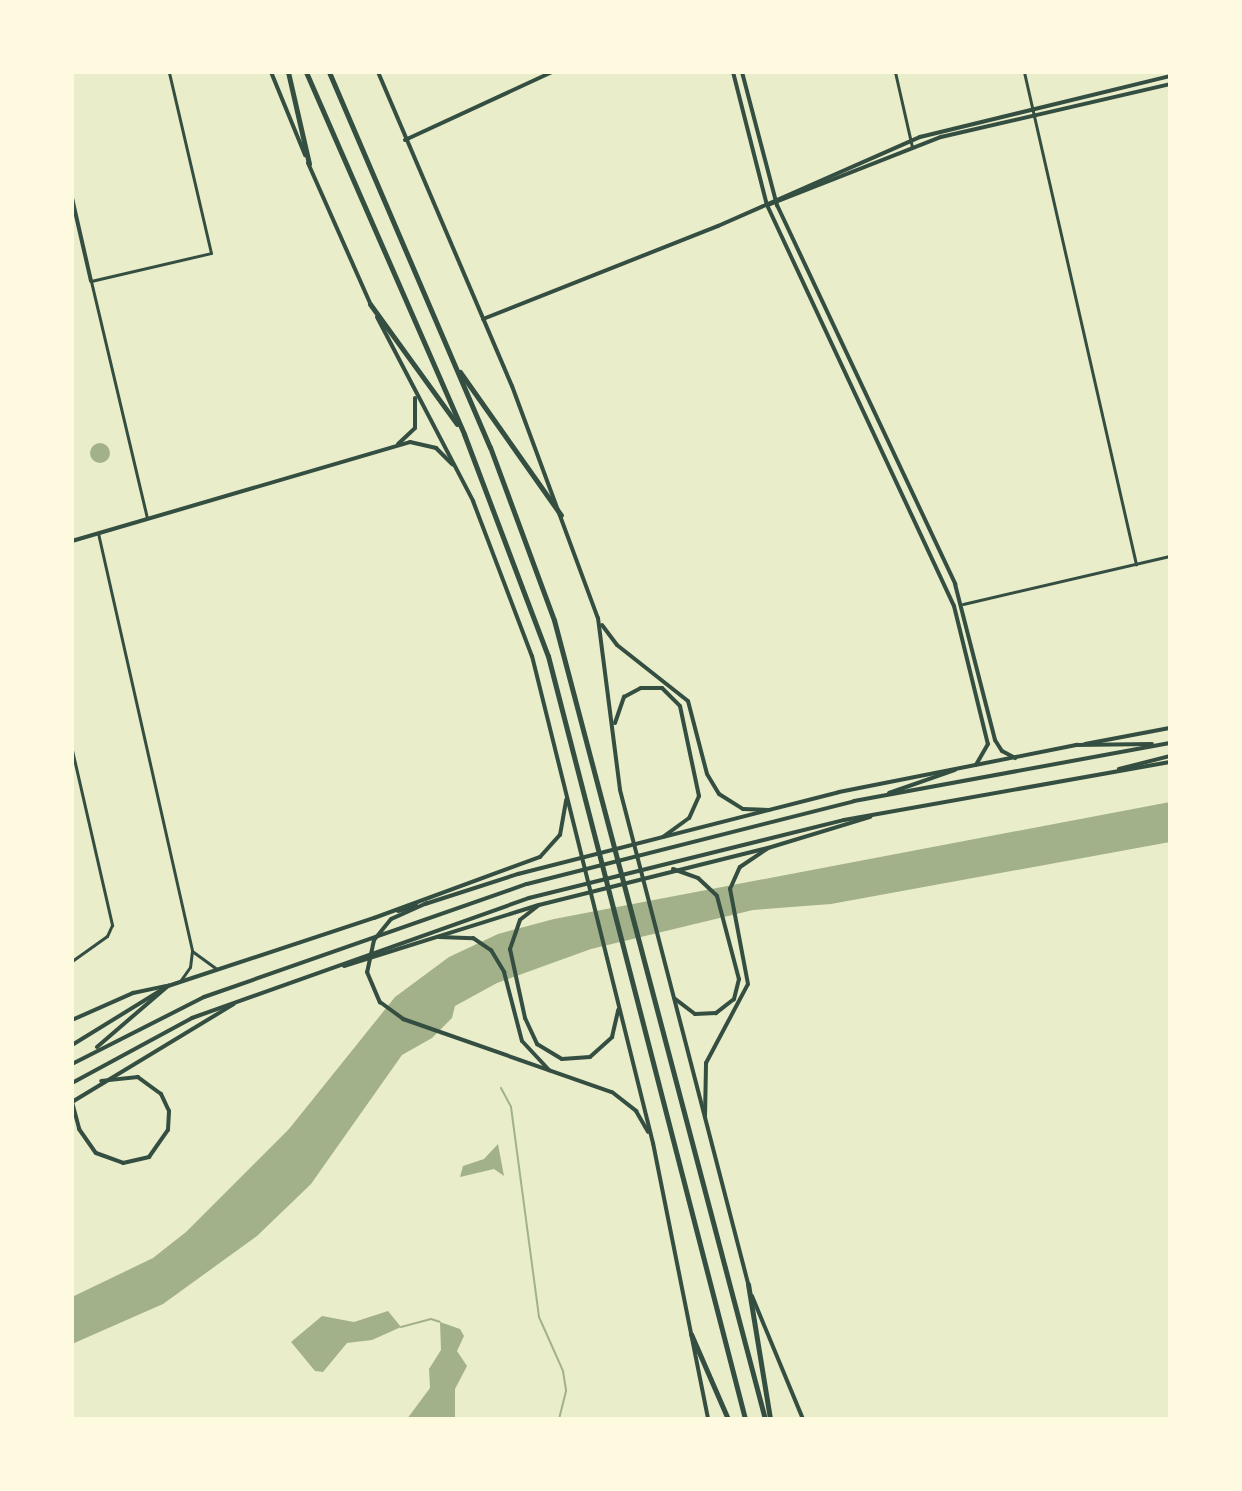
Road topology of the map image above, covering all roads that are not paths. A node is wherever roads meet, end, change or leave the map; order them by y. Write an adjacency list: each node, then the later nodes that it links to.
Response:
1 (169, 72): 26 (street)
2 (271, 72): 19 (main road)
3 (288, 72): 19 (highway)
4 (306, 72): 31 (highway)
5 (329, 72): 29 (highway)
6 (378, 72): 16 (main road)
7 (552, 72): 16 (main road)
8 (733, 72): 22 (main road)
9 (742, 72): 21 (main road)
10 (895, 72): 17 (street)
11 (1024, 72): 14 (street)
12 (1170, 76): 14 (main road)
13 (1170, 84): 15 (main road)
14 (1032, 108): 15 (street); 17 (main road)
15 (1034, 115): 18 (main road); 39 (street)
16 (405, 140): 28 (main road)
17 (911, 141): 18 (street); 21 (main road)
18 (912, 147): 23 (main road)
19 (309, 164): 27 (main road)
20 (72, 198): 24 (main road)
21 (774, 198): 22 (main road); 23 (main road)
22 (767, 205): 23 (main road); 28 (main road); 50 (main road)
23 (777, 205): 40 (main road)
24 (82, 239): 25 (main road); 26 (main road)
25 (72, 242)
26 (91, 281): 35 (street)
27 (370, 304): 30 (main road); 31 (highway)
28 (483, 319): 34 (main road)
29 (448, 350): 34 (highway); 89 (highway)
30 (415, 398): 32 (main road); 33 (main road)
31 (464, 434): 88 (highway)
32 (397, 445): 33 (main road); 35 (main road)
33 (454, 466): 52 (main road)
34 (561, 515): 41 (main road)
35 (147, 519): 36 (main road)
36 (98, 533): 37 (main road); 63 (street)
37 (72, 541)
38 (1170, 556): 39 (street)
39 (1136, 564): 40 (street)
40 (963, 604): 48 (main road)
41 (598, 618): 43 (main road); 54 (main road)
42 (1170, 728): 46 (main road)
43 (613, 733): 56 (main road); 67 (main road)
44 (1170, 743): 45 (main road)
45 (1163, 744): 46 (main road); 53 (main road)
46 (1076, 745): 48 (main road)
47 (72, 750): 64 (street)
48 (1015, 758): 50 (main road)
49 (1170, 759): 55 (main road)
50 (974, 766): 51 (main road)
51 (955, 770): 53 (main road); 54 (main road)
52 (565, 789): 61 (main road); 70 (main road)
53 (879, 796): 74 (main road)
54 (769, 810): 56 (main road)
55 (879, 813): 57 (main road); 66 (main road)
56 (663, 837): 59 (main road)
57 (768, 848): 58 (main road); 80 (main road)
58 (673, 869): 60 (main road); 67 (main road)
59 (427, 903): 61 (main road); 76 (main road)
60 (539, 905): 62 (main road); 70 (main road)
61 (374, 918): 65 (main road)
62 (439, 937): 66 (main road); 76 (main road)
63 (192, 951): 65 (street); 68 (street)
64 (72, 961)
65 (221, 969): 68 (main road)
66 (325, 970): 71 (main road)
67 (666, 978): 80 (main road)
68 (178, 982): 69 (main road)
69 (168, 986): 72 (main road); 73 (main road); 74 (main road)
70 (615, 992): 81 (main road)
71 (242, 1000): 77 (main road); 78 (main road)
72 (72, 1020)
73 (72, 1045)
74 (89, 1054): 75 (main road)
75 (72, 1064)
76 (558, 1075): 81 (main road)
77 (101, 1081): 79 (main road); 79 (main road)
78 (72, 1083)
79 (72, 1102)
80 (706, 1128): 84 (main road)
81 (653, 1143): 85 (main road)
82 (72, 1144): 83 (main road)
83 (72, 1181)
84 (748, 1284): 89 (highway); 90 (main road)
85 (691, 1334): 86 (main road); 87 (highway)
86 (708, 1419)
87 (728, 1419)
88 (745, 1419)
89 (768, 1419)
90 (803, 1419)

